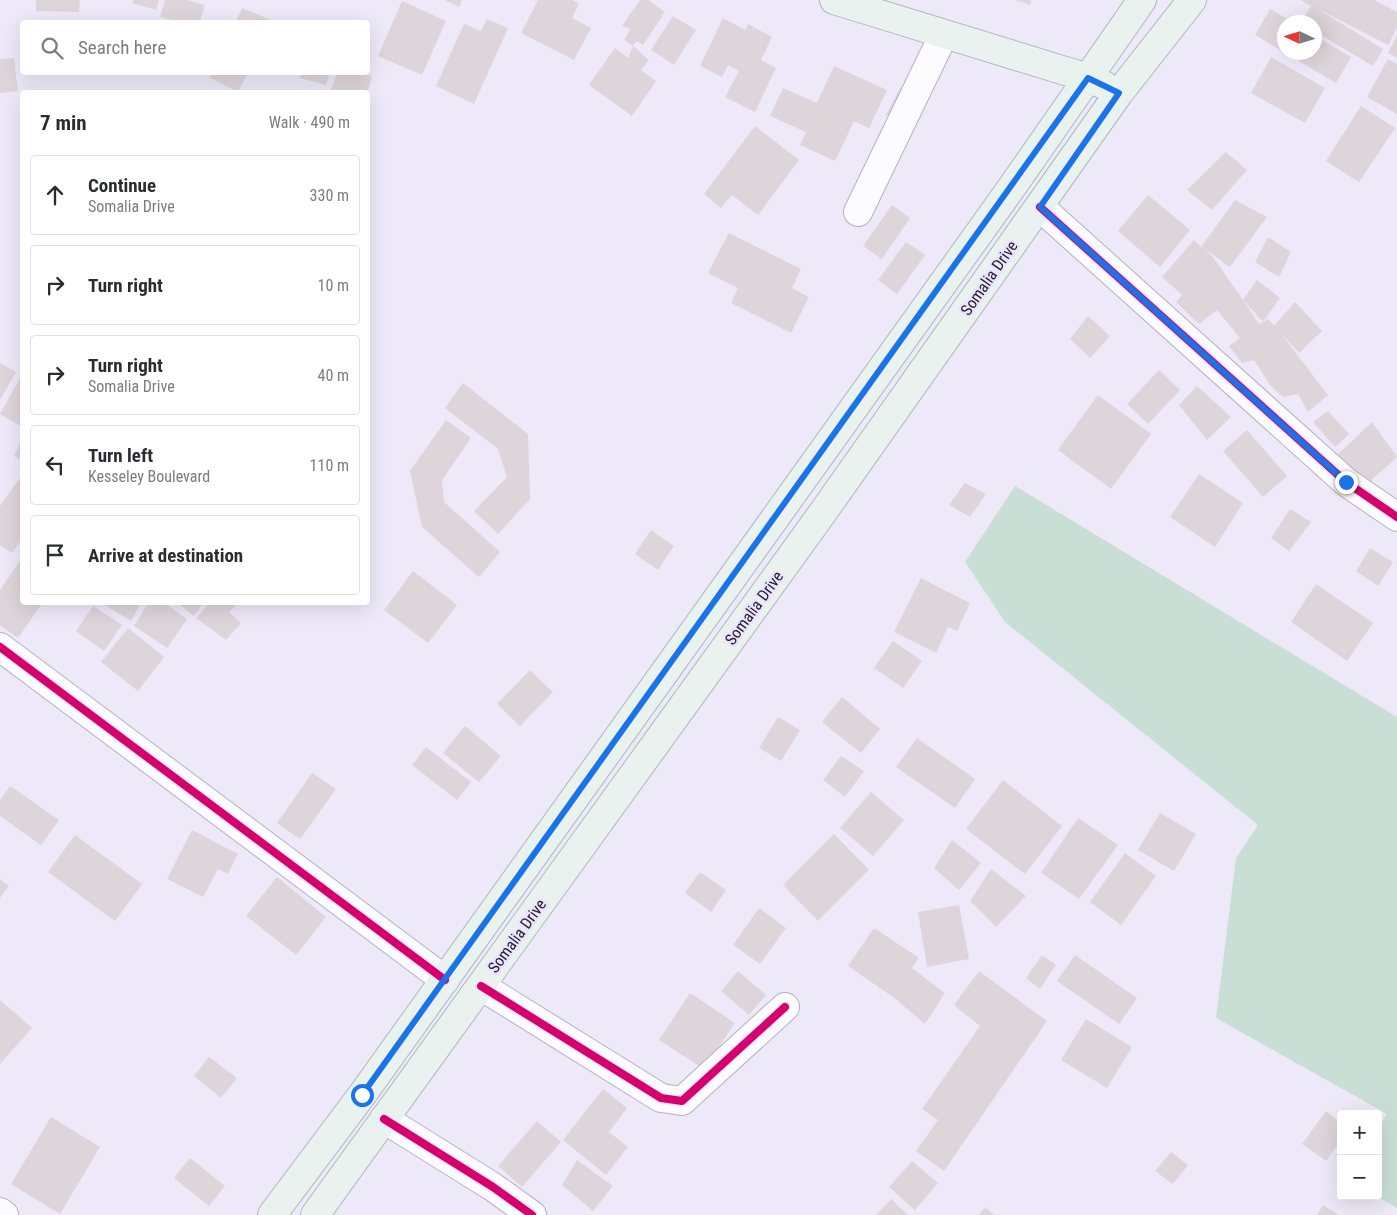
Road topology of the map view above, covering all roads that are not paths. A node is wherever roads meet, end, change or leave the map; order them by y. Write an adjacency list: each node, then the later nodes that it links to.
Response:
1 (834, 0): 4 (main road)
2 (1142, 0): 5 (main road, Somalia Drive)
3 (1192, 0): 6 (main road, Somalia Drive)
4 (944, 34): 5 (main road); 8 (street)
5 (1088, 78): 6 (main road); 11 (main road, Somalia Drive)
6 (1119, 93): 7 (main road, Somalia Drive)
7 (1040, 207): 9 (street); 12 (main road, Somalia Drive)
8 (858, 212)
9 (1397, 517)
10 (0, 647): 11 (street)
11 (445, 980): 17 (main road, Somalia Drive)
12 (481, 986): 13 (street); 14 (main road, Somalia Drive)
13 (785, 1007)
14 (384, 1119): 18 (main road, Somalia Drive); 19 (street)
15 (0, 1212): 16 (street)
16 (4, 1215)
17 (272, 1215)
18 (315, 1215)
19 (532, 1215)

